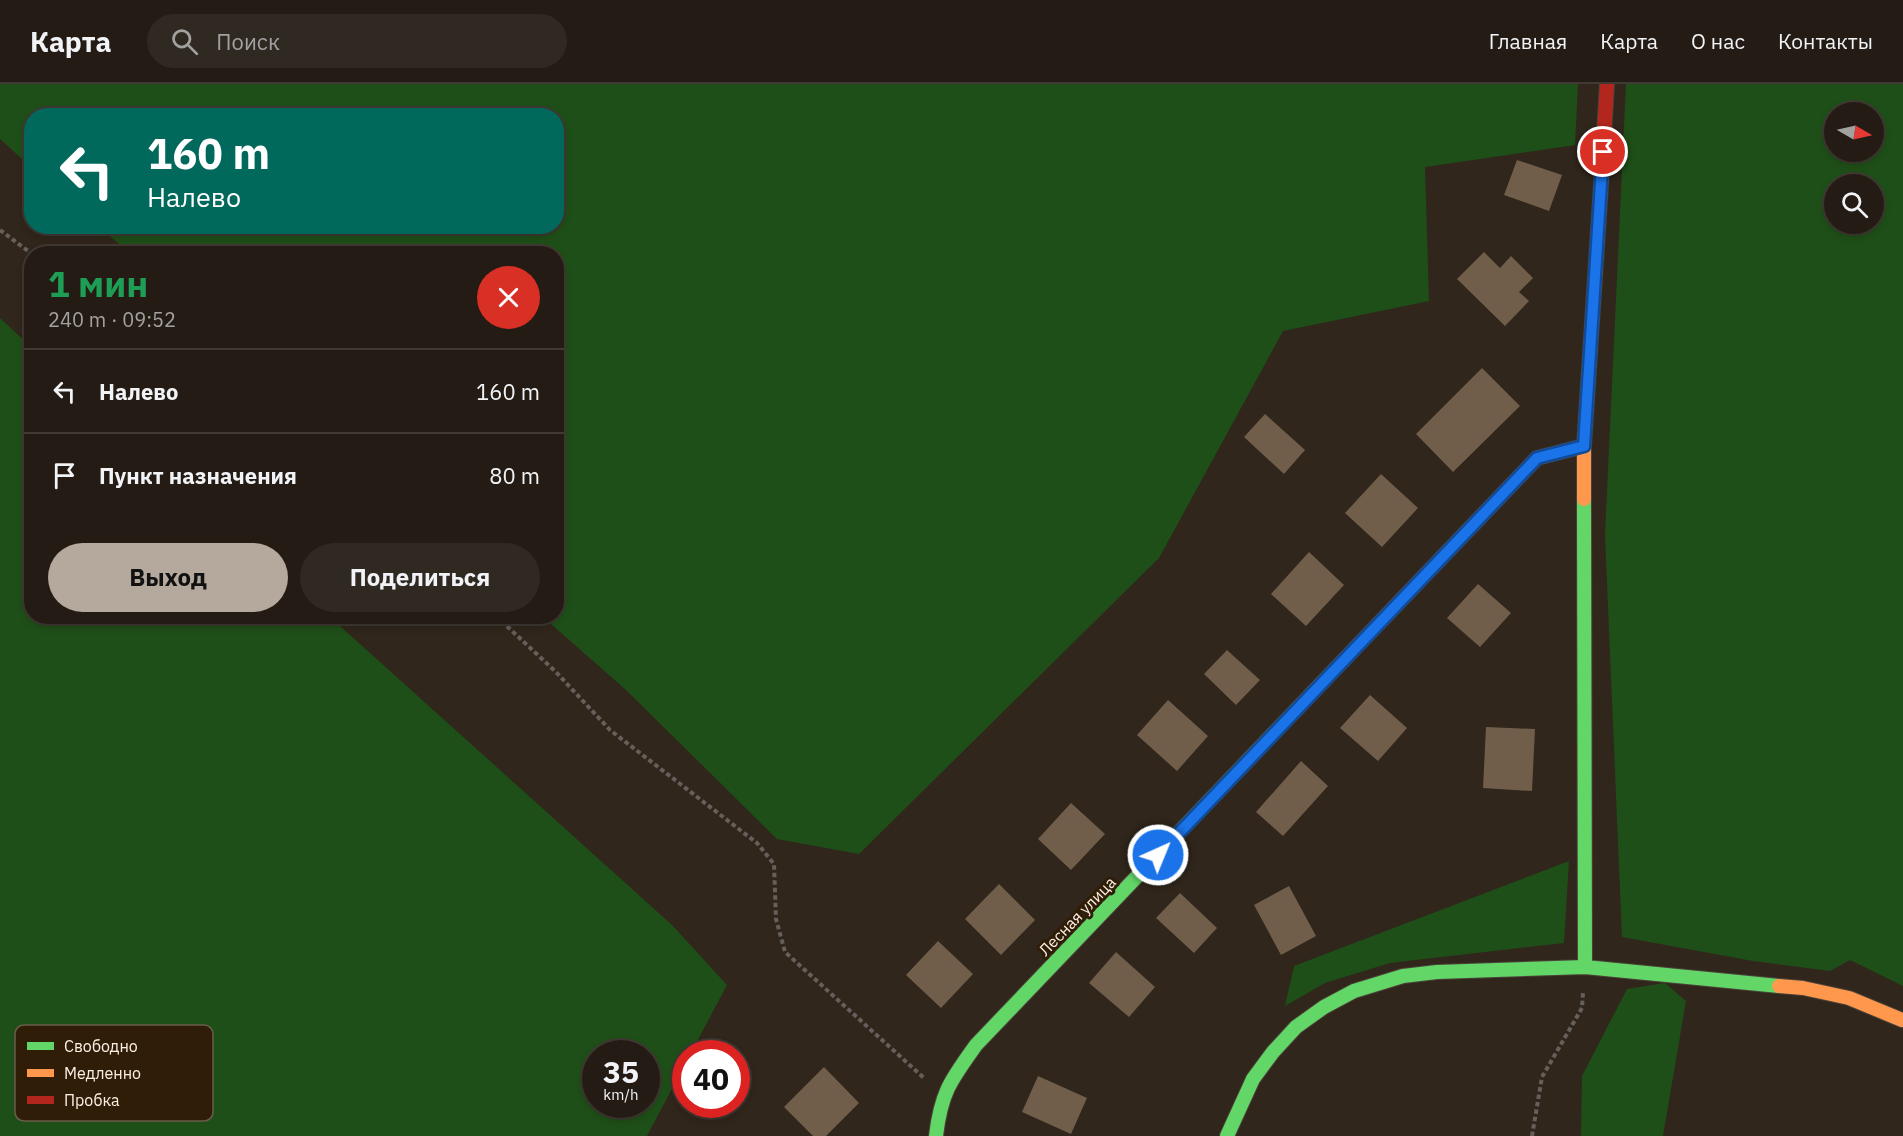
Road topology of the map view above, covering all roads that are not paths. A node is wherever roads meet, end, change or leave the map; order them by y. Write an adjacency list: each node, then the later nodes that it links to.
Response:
1 (1607, 84): 2 (street)
2 (1584, 446): 3 (street); 5 (street, Лесная улица)
3 (1585, 968): 4 (street); 6 (street)
4 (1902, 1020)
5 (936, 1136)
6 (1227, 1136)

